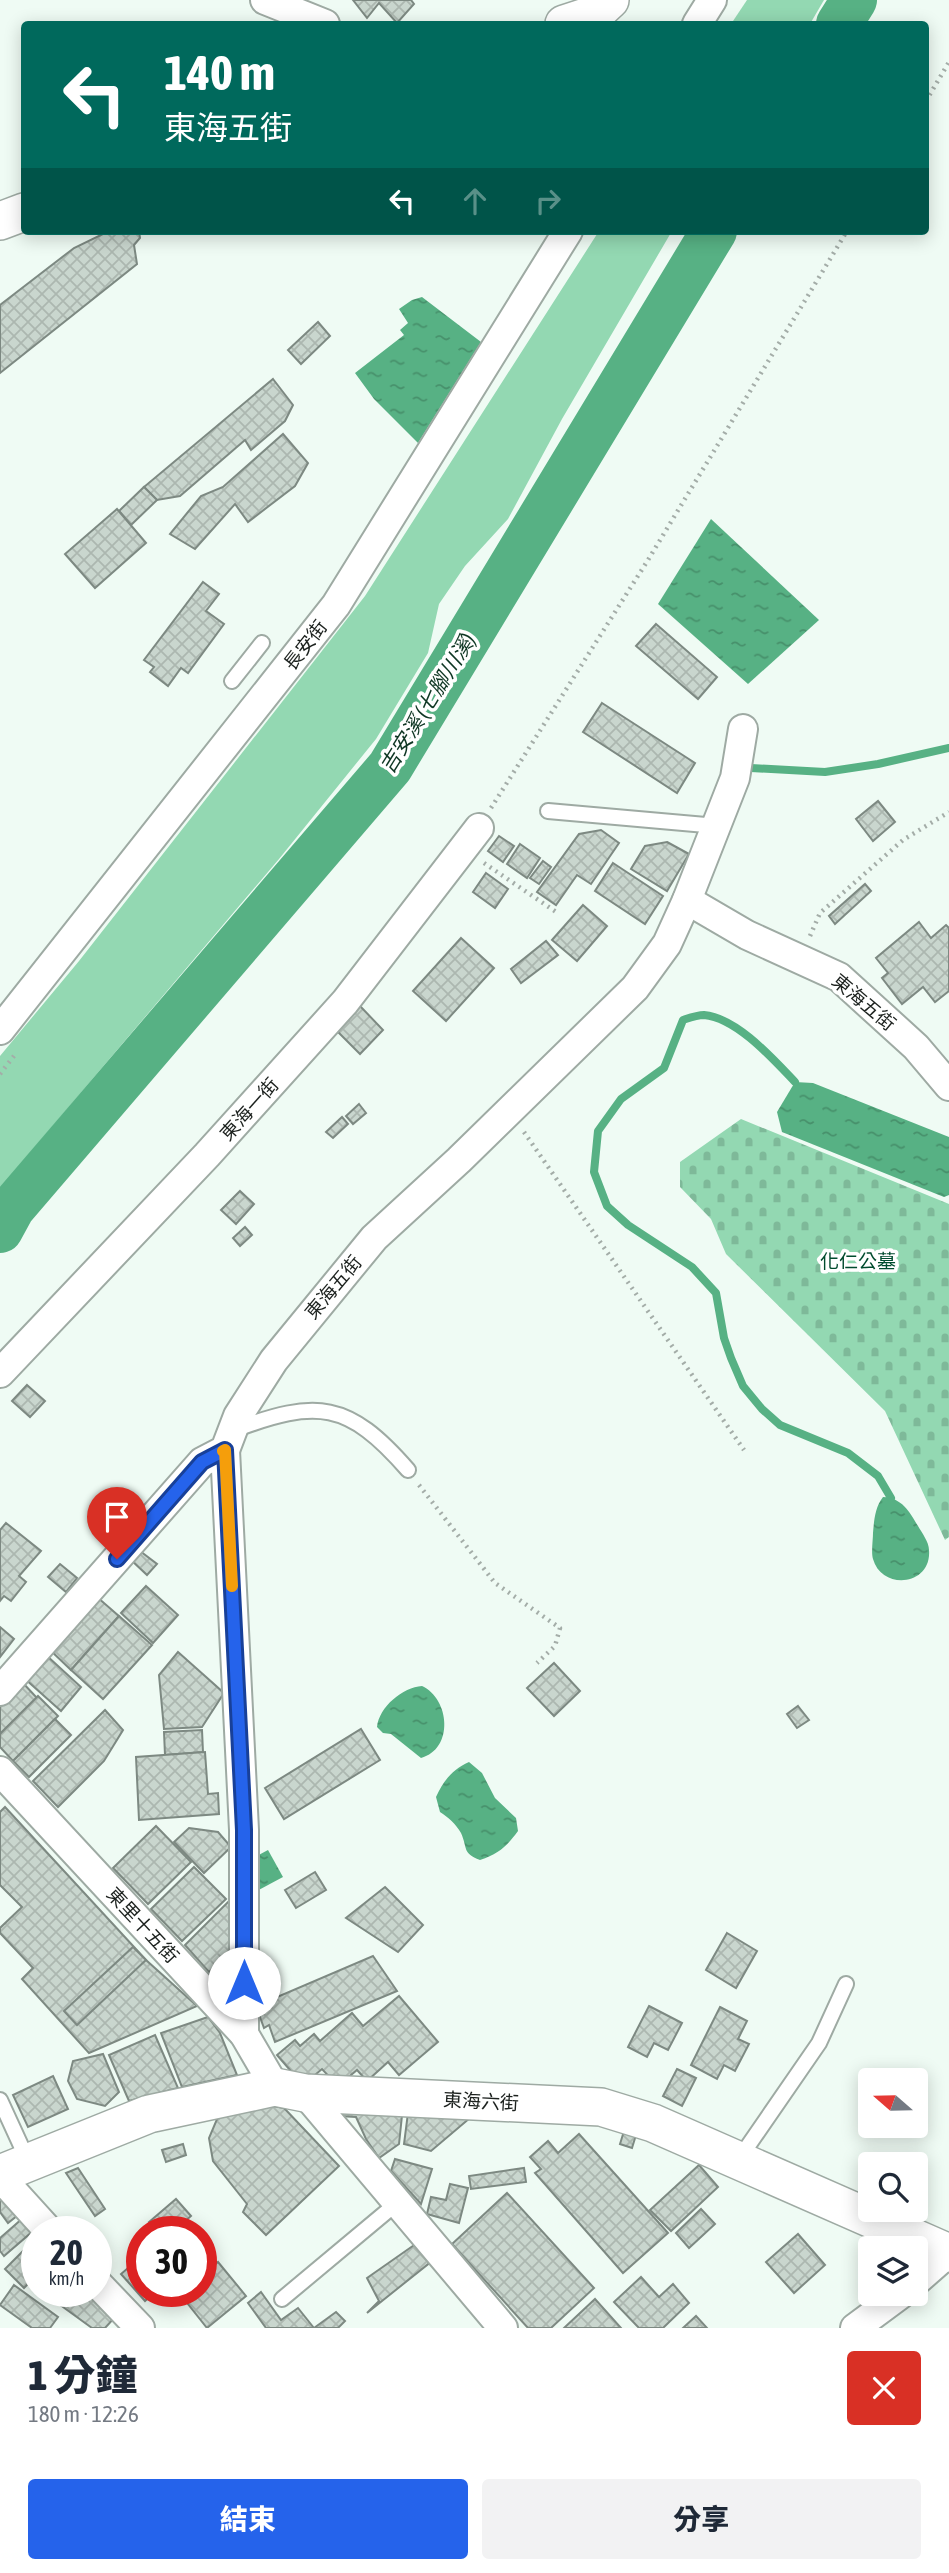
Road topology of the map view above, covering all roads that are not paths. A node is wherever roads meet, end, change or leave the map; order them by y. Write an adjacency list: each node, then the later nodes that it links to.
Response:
1 (265, 0): 4 (street)
2 (610, 0): 5 (street)
3 (712, 0): 6 (street)
4 (318, 21)
5 (573, 21)
6 (699, 21)
7 (21, 213): 8 (street)
8 (0, 221)
9 (566, 235): 17 (street, 長安街)
10 (262, 643): 11 (lane)
11 (232, 681)
12 (743, 729): 14 (street, 東海五街)
13 (548, 811): 14 (lane)
14 (718, 826): 16 (street, 東海五街)
15 (471, 839): 19 (street, 東海一街)
16 (687, 900): 18 (street, 東海五街); 20 (street, 東海五街)
17 (0, 1030)
18 (949, 1086)
19 (0, 1373)
20 (229, 1440): 21 (lane); 22 (street, 東海五街); 25 (street)
21 (408, 1470)
22 (0, 1691)
23 (0, 1770): 25 (street, 東里十五街)
24 (846, 1984): 28 (lane)
25 (244, 2034): 26 (street, 東里十五街)
26 (290, 2090): 28 (street, 東海六街); 29 (street, 東海六街); 30 (street, 東里十五街)
27 (0, 2100): 29 (lane)
28 (738, 2160): 32 (street, 東海六街)
29 (10, 2171): 31 (street)
30 (397, 2203): 35 (lane); 37 (street, 東里十五街)
31 (39, 2216)
32 (948, 2253): 33 (street)
33 (928, 2271)
34 (112, 2299): 38 (street)
35 (282, 2299)
36 (885, 2306): 39 (street)
37 (499, 2327)
38 (140, 2328)
39 (855, 2328)

